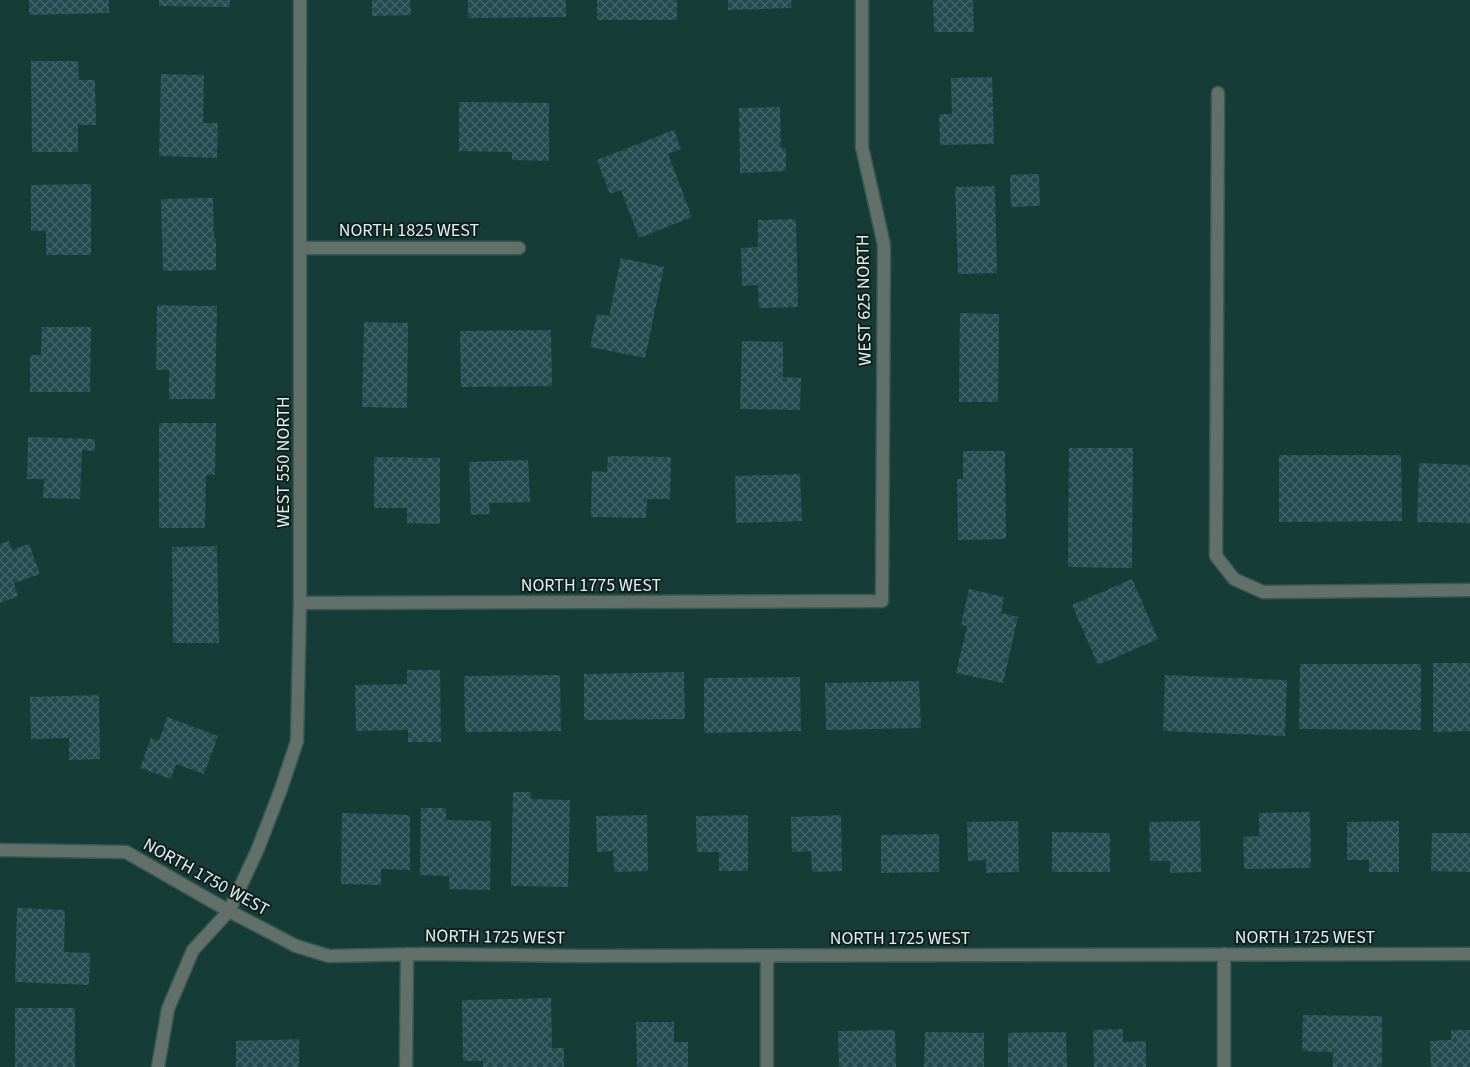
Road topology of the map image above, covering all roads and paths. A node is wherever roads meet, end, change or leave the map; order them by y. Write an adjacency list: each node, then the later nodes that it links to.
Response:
1 (300, 0): 4 (street, WEST 550 NORTH)
2 (862, 0): 7 (street, WEST 625 NORTH)
3 (1218, 93): 6 (street)
4 (300, 248): 5 (street, NORTH 1825 WEST); 8 (street, WEST 550 NORTH)
5 (519, 248)
6 (1470, 590)
7 (882, 601): 8 (street, NORTH 1775 WEST)
8 (300, 604): 10 (street, WEST 550 NORTH)
9 (0, 850): 10 (street, NORTH 1750 WEST)
10 (228, 911): 14 (street, NORTH 1750 WEST); 16 (street, WEST 550 NORTH)
11 (407, 954): 14 (street, NORTH 1725 WEST); 15 (street, NORTH 1725 WEST); 17 (street)
12 (1224, 954): 13 (street, NORTH 1725 WEST); 15 (street, NORTH 1725 WEST); 19 (street)
13 (1470, 954)
14 (330, 956)
15 (766, 956): 18 (street)
16 (158, 1067)
17 (406, 1067)
18 (766, 1067)
19 (1224, 1067)

